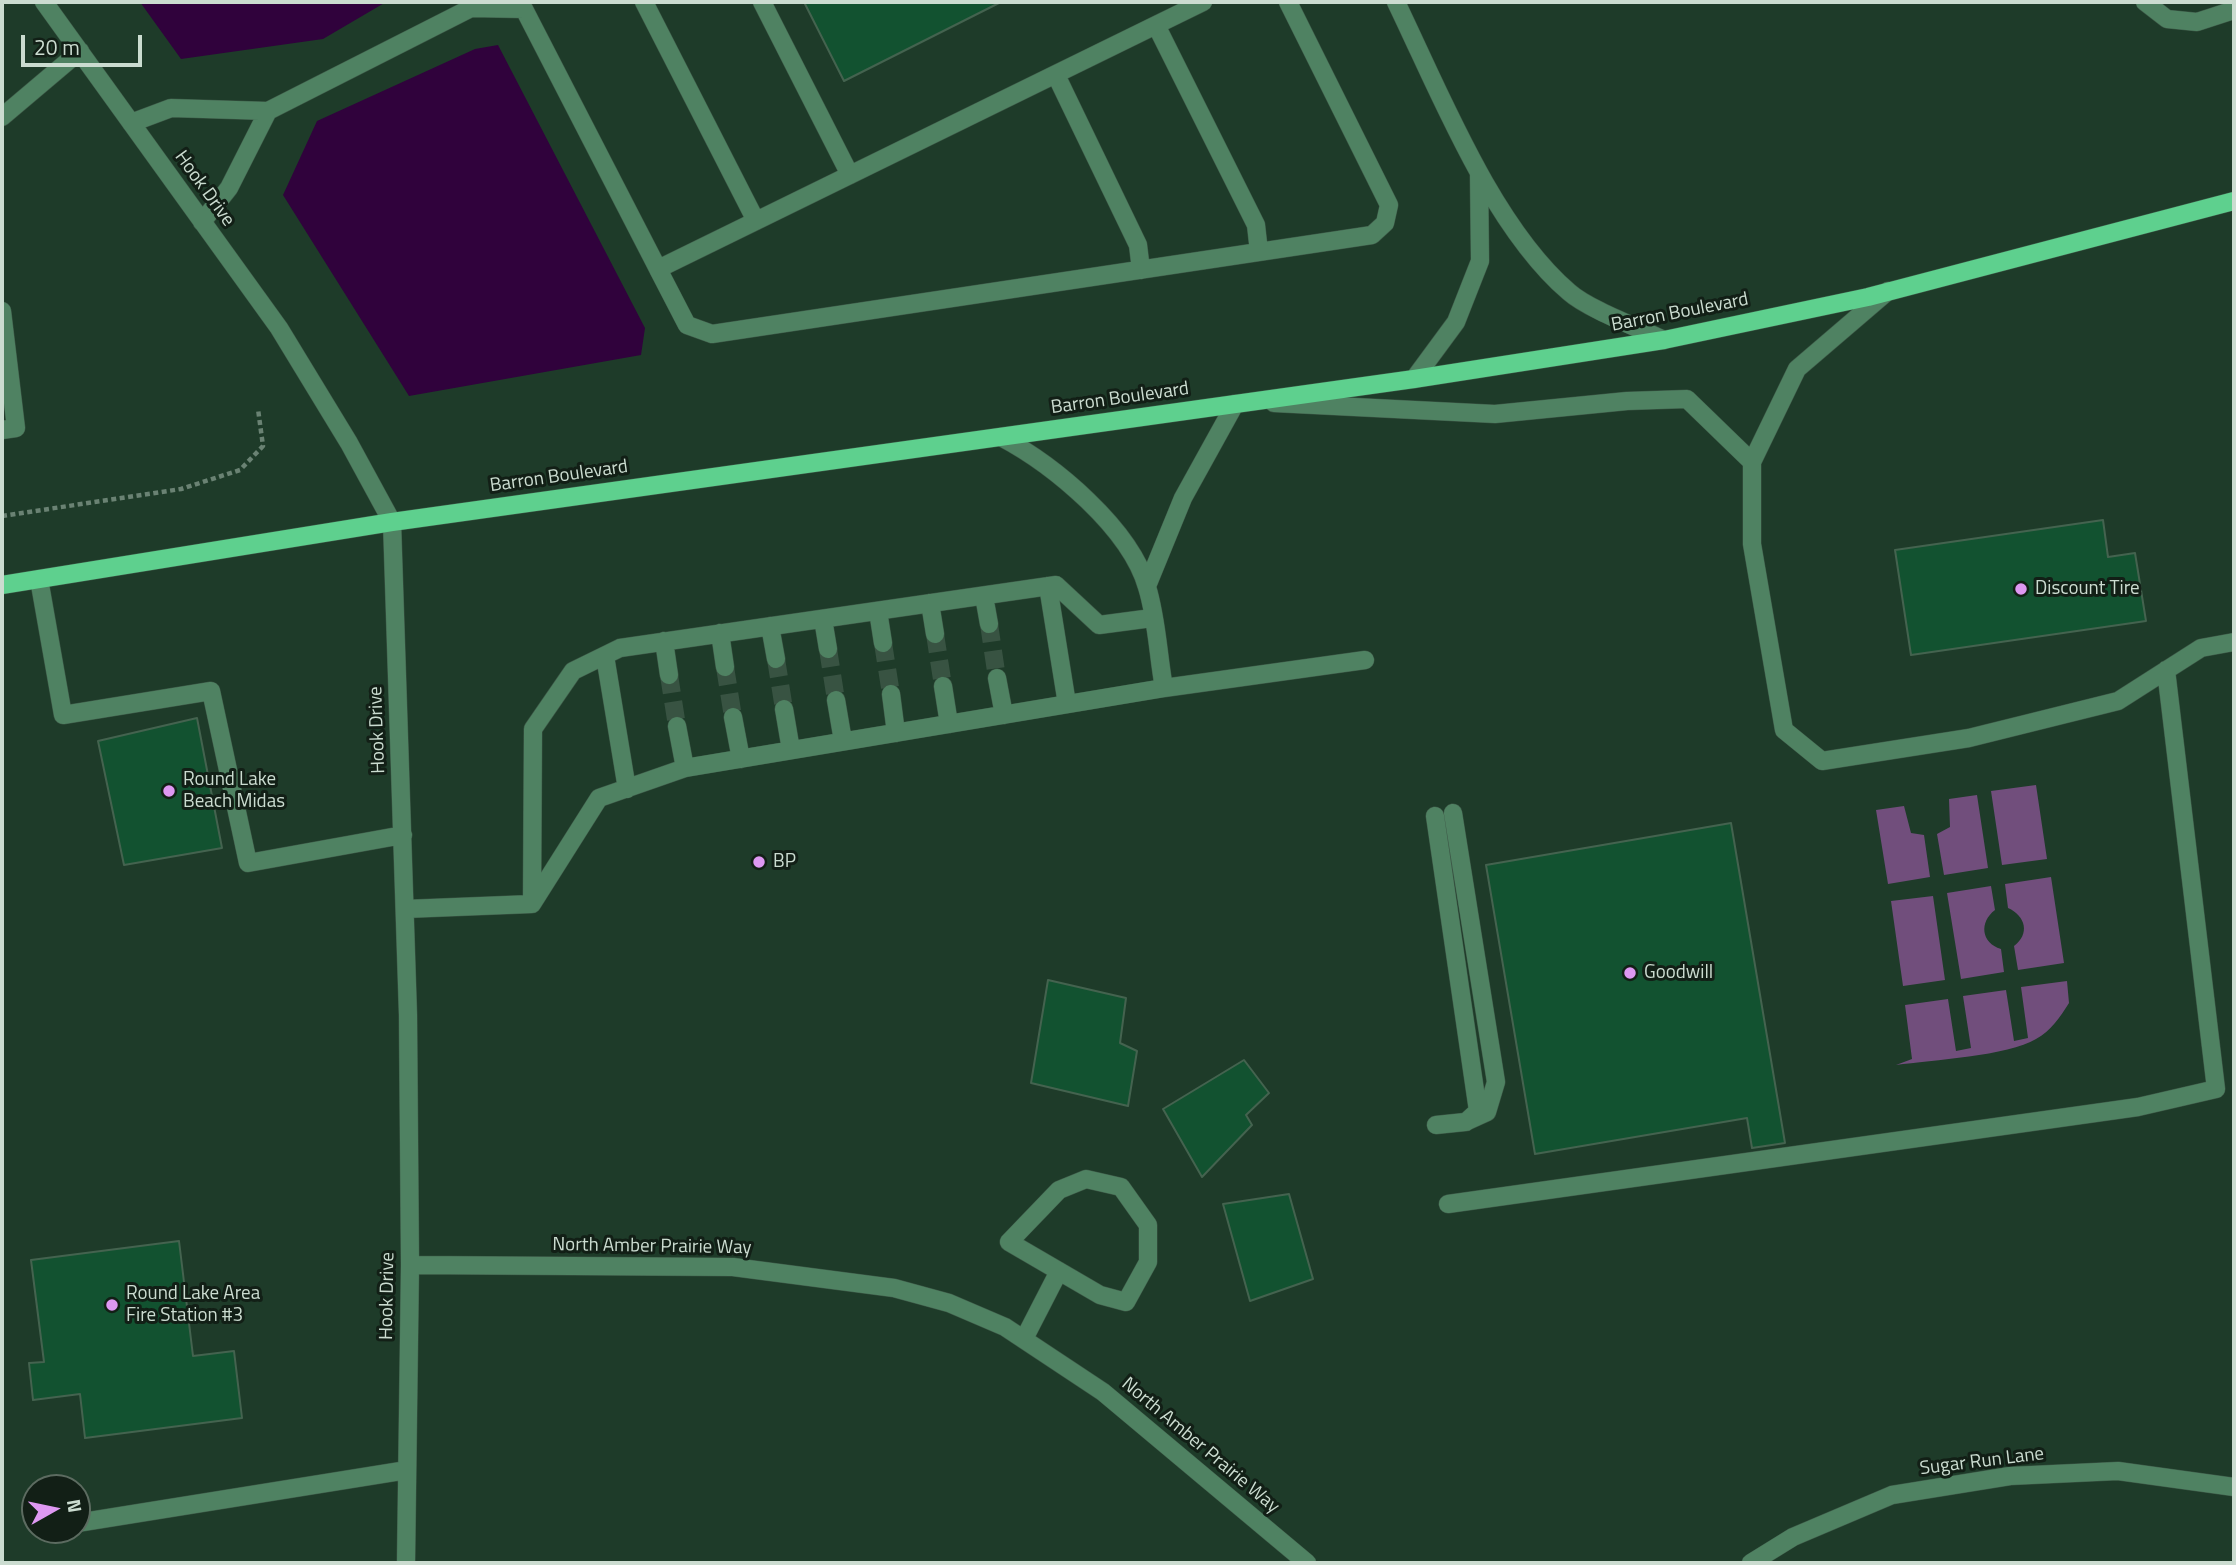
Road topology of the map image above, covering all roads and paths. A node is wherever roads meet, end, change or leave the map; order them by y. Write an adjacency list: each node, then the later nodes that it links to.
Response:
1 (44, 2): 10 (street, Hook Drive)
2 (644, 2): 18 (street)
3 (762, 2): 16 (street)
4 (1203, 2): 9 (street)
5 (1288, 2): 20 (street)
6 (1396, 2): 15 (street)
7 (2145, 2): 8 (street)
8 (2234, 10)
9 (1156, 25): 11 (street); 20 (street)
10 (80, 51): 13 (street); 14 (street, Hook Drive)
11 (1056, 75): 16 (street); 22 (street)
12 (268, 111): 14 (street); 19 (street); 21 (street)
13 (2, 117)
14 (131, 122): 19 (street, Hook Drive)
15 (1479, 174): 25 (street); 26 (street)
16 (850, 175): 18 (street)
17 (2234, 201): 23 (main road, Barron Boulevard)
18 (756, 221): 21 (street)
19 (202, 222): 33 (street, Hook Drive)
20 (1259, 253): 22 (street)
21 (658, 269): 22 (street)
22 (1141, 270)
23 (1888, 291): 25 (main road, Barron Boulevard); 31 (street)
24 (2, 311): 29 (street)
25 (1664, 340): 26 (main road, Barron Boulevard)
26 (1414, 379): 27 (main road, Barron Boulevard)
27 (1242, 403): 30 (main road, Barron Boulevard); 31 (street); 37 (street)
28 (258, 410): 32 (path)
29 (2, 430)
30 (1001, 437): 33 (main road, Barron Boulevard); 37 (street)
31 (1752, 462): 55 (street)
32 (2, 516)
33 (392, 522): 34 (main road, Barron Boulevard); 76 (street, Hook Drive)
34 (39, 579): 35 (main road, Barron Boulevard); 76 (street)
35 (2, 585)
36 (1048, 586): 38 (street); 41 (street); 62 (street)
37 (1147, 586): 41 (street)
38 (984, 596): 39 (street); 43 (street)
39 (930, 603): 40 (street); 46 (street)
40 (878, 611): 42 (street); 49 (street)
41 (1152, 618): 59 (street)
42 (823, 619): 44 (street); 50 (street)
43 (989, 624)
44 (770, 626): 45 (street); 52 (street)
45 (720, 633): 47 (street); 54 (street)
46 (935, 634)
47 (664, 641): 51 (street); 56 (street)
48 (2234, 642): 55 (street)
49 (883, 643)
50 (828, 649)
51 (605, 656): 73 (street); 77 (street)
52 (776, 659)
53 (1364, 660): 59 (street)
54 (725, 667)
55 (2166, 670): 81 (street)
56 (669, 676)
57 (997, 678): 64 (street)
58 (943, 686): 66 (street)
59 (1164, 688): 62 (street)
60 (891, 694): 68 (street)
61 (836, 700): 69 (street)
62 (1067, 704): 64 (street)
63 (784, 709): 70 (street)
64 (1004, 715): 66 (street)
65 (733, 718): 71 (street)
66 (949, 724): 68 (street)
67 (677, 726): 72 (street)
68 (896, 733): 69 (street)
69 (844, 741): 70 (street)
70 (791, 750): 71 (street)
71 (741, 758): 72 (street)
72 (685, 768): 73 (street)
73 (627, 789): 77 (street)
74 (1453, 813): 79 (street)
75 (1435, 816): 79 (street)
76 (403, 835): 78 (street, Hook Drive)
77 (532, 904): 78 (street)
78 (405, 908): 82 (street, Hook Drive)
79 (1465, 1122): 80 (street)
80 (1436, 1125)
81 (1448, 1204)
82 (410, 1265): 84 (street, North Amber Prairie Way); 85 (street, Hook Drive)
83 (1059, 1271): 83 (street); 84 (street)
84 (1024, 1339): 89 (street, North Amber Prairie Way)
85 (407, 1470): 87 (street); 88 (street, Hook Drive)
86 (2234, 1487): 90 (street, Sugar Run Lane)
87 (91, 1521)
88 (406, 1563)
89 (1307, 1563)
90 (1751, 1563)

